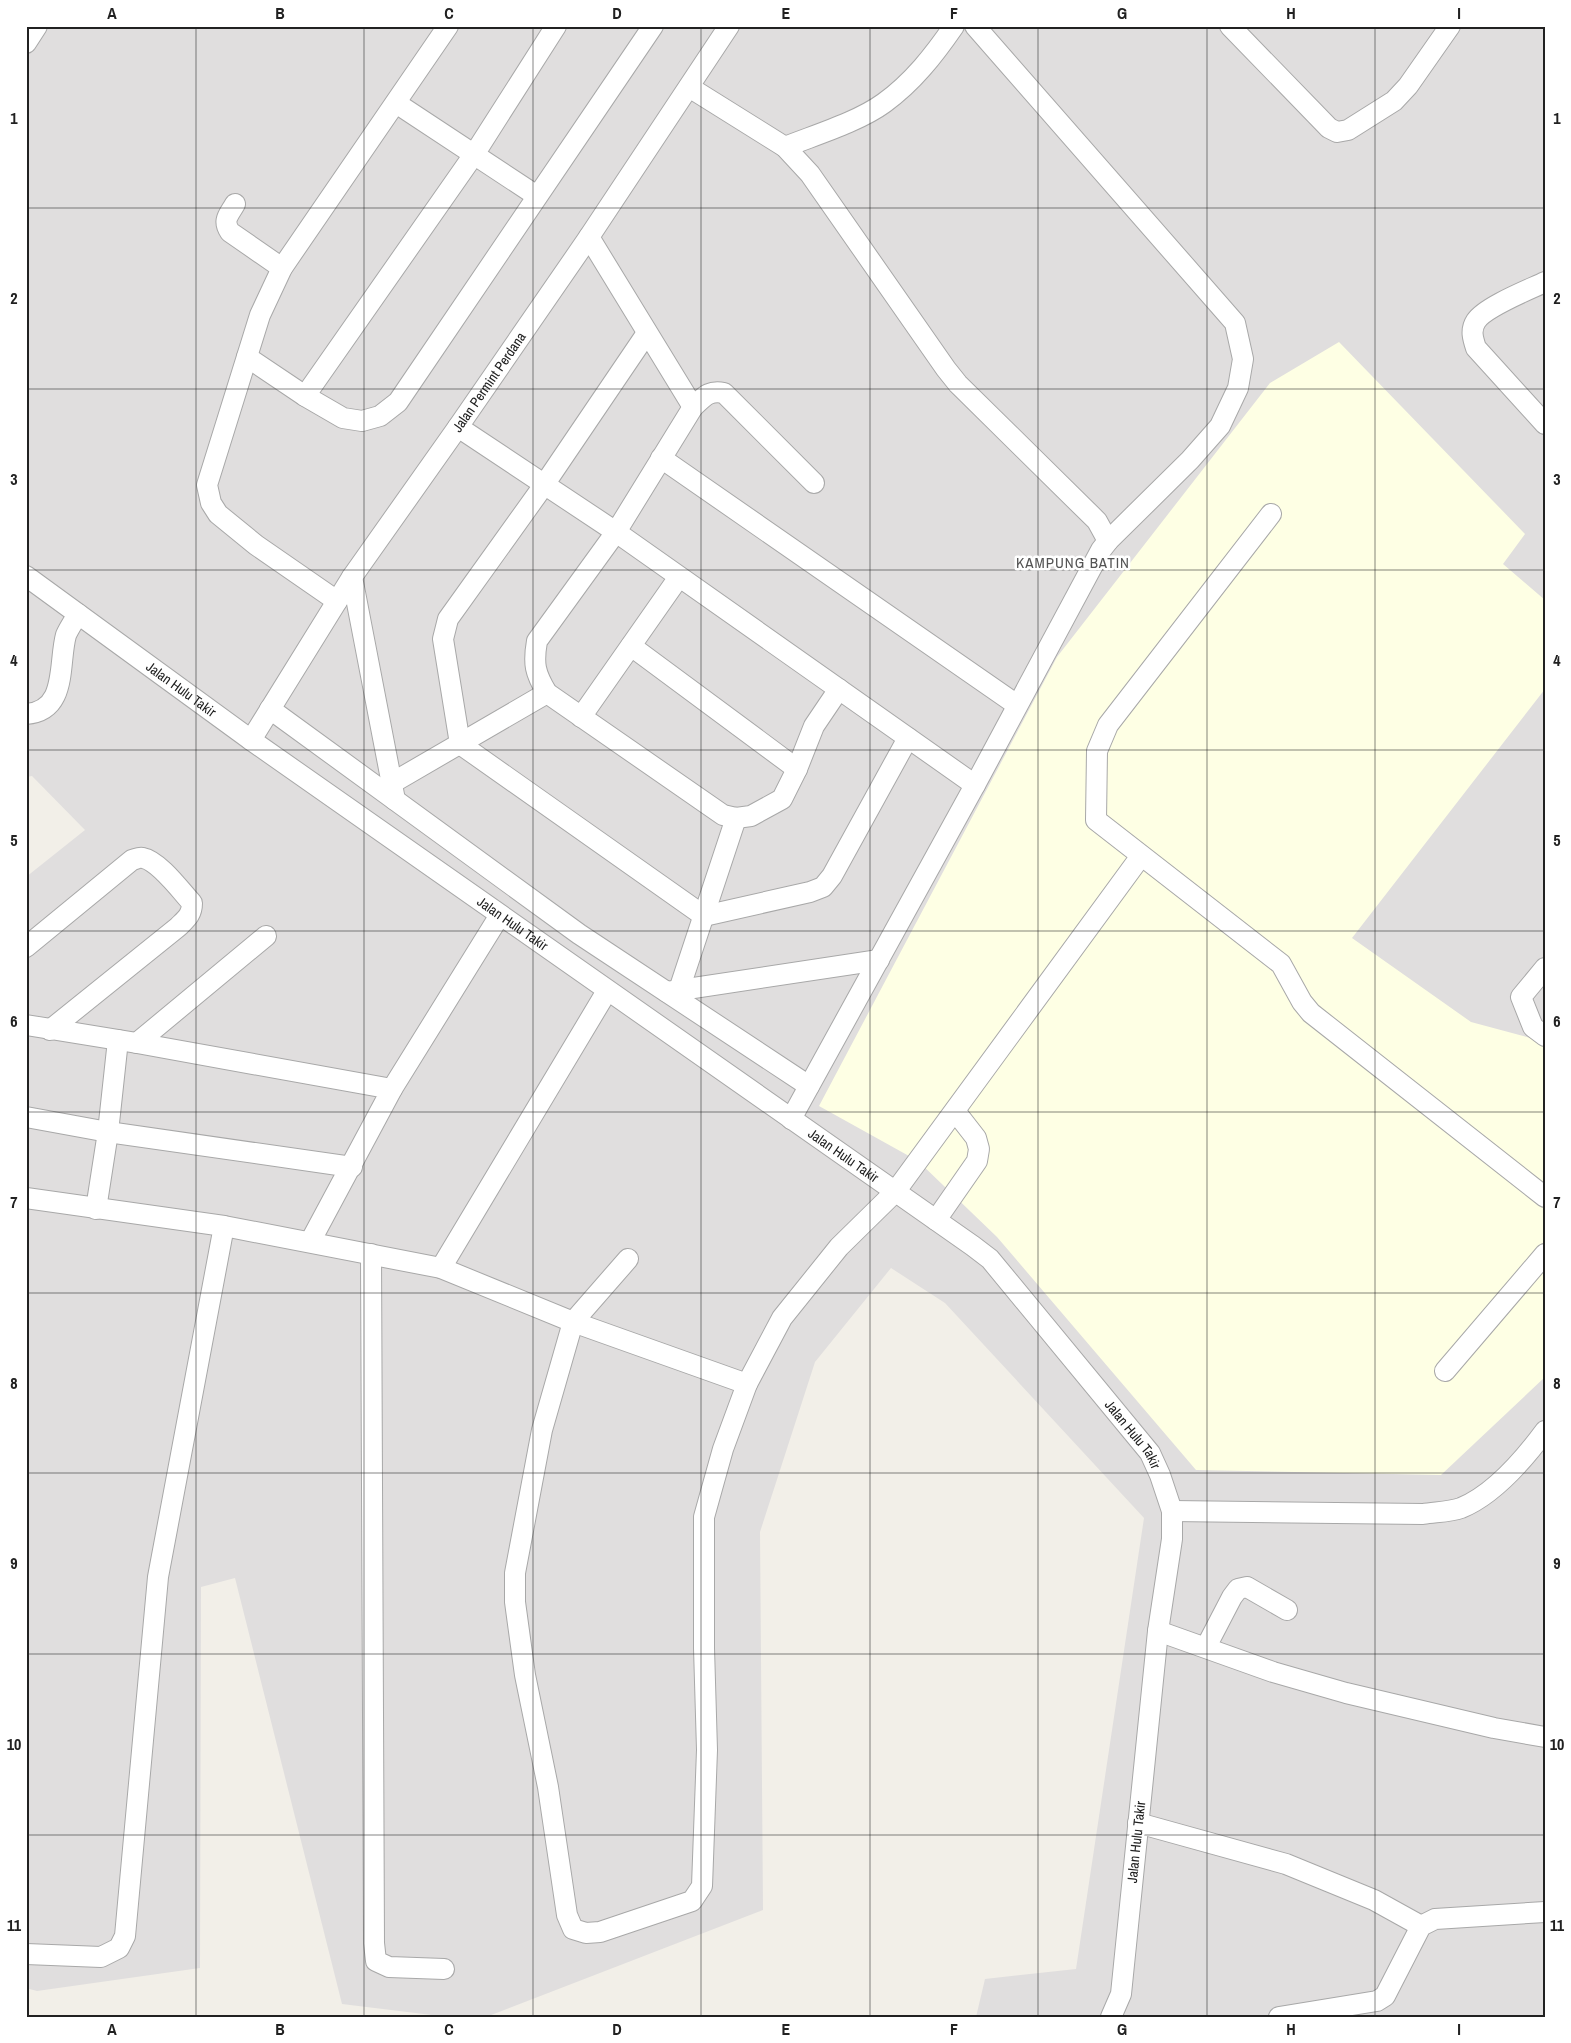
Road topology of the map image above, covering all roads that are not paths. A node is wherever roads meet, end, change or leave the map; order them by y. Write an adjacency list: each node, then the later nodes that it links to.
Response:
1 (37, 26): 10 (street)
2 (448, 26): 12 (street)
3 (556, 26): 14 (street)
4 (653, 26): 15 (street)
5 (728, 26): 11 (street, Jalan Permint Perdana)
6 (954, 26): 13 (street)
7 (975, 26): 31 (street)
8 (1450, 26): 9 (street)
9 (1241, 31)
10 (26, 43)
11 (689, 86): 13 (street); 17 (street, Jalan Permint Perdana)
12 (396, 103): 14 (street); 18 (street)
13 (785, 147): 31 (street)
14 (475, 154): 15 (street); 22 (street)
15 (537, 196): 22 (street)
16 (235, 204): 18 (street)
17 (589, 238): 20 (street); 25 (street, Jalan Permint Perdana)
18 (282, 268): 21 (street)
19 (1545, 282): 24 (street)
20 (647, 333): 23 (street); 28 (street)
21 (247, 357): 22 (street); 35 (street)
22 (305, 396)
23 (693, 407): 26 (street); 27 (street)
24 (1545, 424)
25 (458, 427): 28 (street); 34 (street, Jalan Permint Perdana)
26 (661, 458): 30 (street); 40 (street)
27 (814, 483)
28 (544, 485): 30 (street); 46 (street)
29 (1271, 514): 51 (street)
30 (616, 532): 33 (street); 39 (street)
31 (1108, 541): 40 (street)
32 (26, 576): 36 (street, Jalan Hulu Takir)
33 (679, 576): 37 (street); 38 (street)
34 (352, 577): 35 (street, Jalan Permint Perdana); 49 (street)
35 (337, 601): 41 (street, Jalan Permint Perdana)
36 (78, 614): 42 (street); 45 (street, Jalan Hulu Takir)
37 (631, 646): 43 (street); 47 (street)
38 (839, 689): 44 (street); 47 (street)
39 (548, 693): 43 (street); 46 (street)
40 (1017, 705): 48 (street)
41 (270, 709): 45 (street, Jalan Permint Perdana); 49 (street)
42 (26, 714)
43 (581, 717): 50 (street)
44 (908, 738): 48 (street); 53 (street)
45 (251, 740): 52 (street, Jalan Hulu Takir)
46 (460, 744): 49 (street); 53 (street)
47 (797, 769): 50 (street)
48 (975, 785): 56 (street)
49 (393, 792): 59 (street)
50 (736, 818): 53 (street)
51 (1141, 856): 66 (street); 72 (street)
52 (500, 915): 58 (street, Jalan Hulu Takir); 65 (street)
53 (704, 916): 59 (street)
54 (266, 936): 63 (street)
55 (26, 947): 61 (street)
56 (879, 960): 59 (street); 64 (street)
57 (1545, 968): 62 (street)
58 (608, 991): 68 (street, Jalan Hulu Takir); 81 (street)
59 (673, 991): 64 (street)
60 (26, 1025): 61 (street)
61 (50, 1030): 63 (street)
62 (1545, 1036)
63 (128, 1041): 65 (street); 69 (street)
64 (809, 1086): 68 (street)
65 (392, 1089): 70 (street)
66 (955, 1111): 71 (street); 75 (street)
67 (26, 1117): 69 (street)
68 (791, 1119): 71 (street, Jalan Hulu Takir)
69 (108, 1132): 70 (street); 74 (street)
70 (352, 1167): 77 (street)
71 (895, 1192): 75 (street, Jalan Hulu Takir); 84 (street)
72 (1545, 1197)
73 (26, 1198): 74 (street)
74 (96, 1209): 76 (street)
75 (936, 1220): 86 (street, Jalan Hulu Takir)
76 (224, 1226): 77 (street); 94 (street)
77 (310, 1242): 78 (street)
78 (371, 1254): 81 (street); 95 (street)
79 (1545, 1254): 83 (street)
80 (628, 1259): 82 (street)
81 (441, 1268): 82 (street)
82 (573, 1322): 84 (street); 84 (street)
83 (1445, 1371)
84 (747, 1384)
85 (1545, 1431): 86 (street)
86 (1172, 1511): 88 (street, Jalan Hulu Takir)
87 (1286, 1610): 89 (street)
88 (1158, 1632): 89 (street); 91 (street, Jalan Hulu Takir)
89 (1206, 1647): 90 (street)
90 (1545, 1737)
91 (1138, 1823): 93 (street); 96 (street, Jalan Hulu Takir)
92 (1545, 1912): 93 (street)
93 (1421, 1926): 99 (street)
94 (26, 1954)
95 (444, 1969)
96 (1121, 1994): 97 (street, Jalan Hulu Takir); 98 (street)
97 (1111, 2017)
98 (1128, 2017)
99 (1279, 2017)

